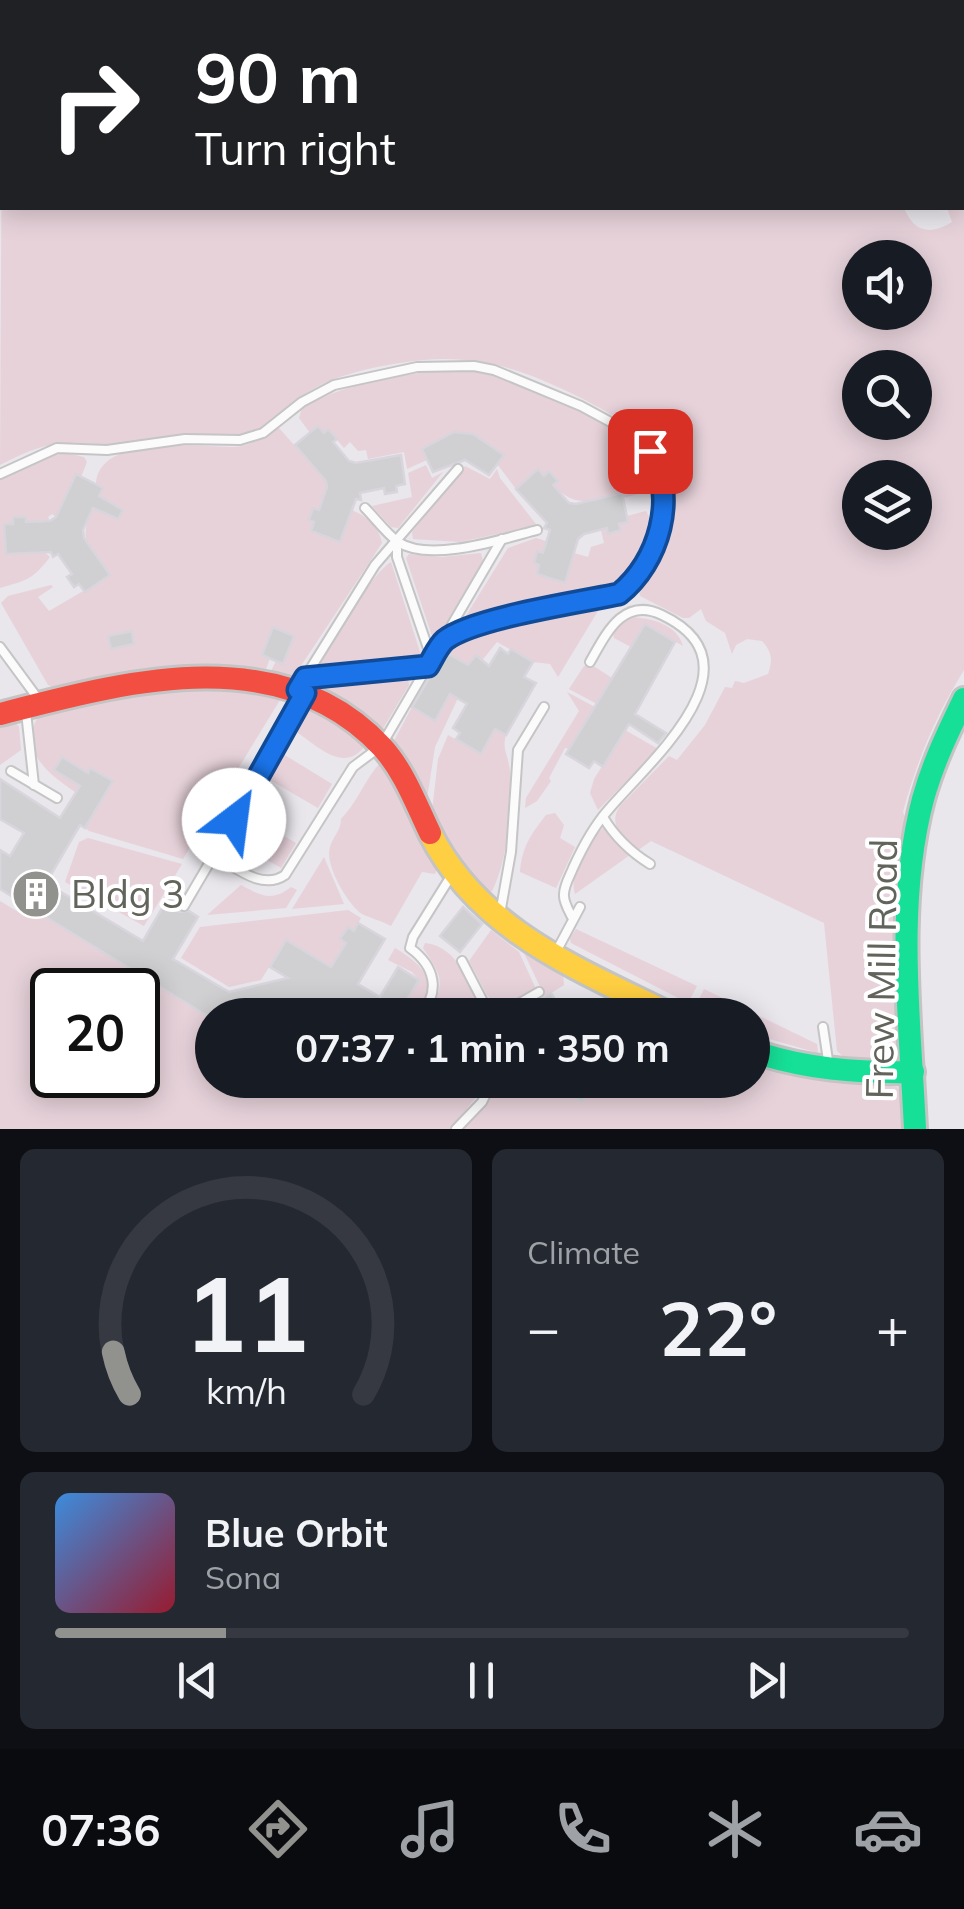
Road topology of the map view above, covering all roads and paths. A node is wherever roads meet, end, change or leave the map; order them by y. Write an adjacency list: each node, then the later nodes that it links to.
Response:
1 (458, 469): 6 (lane)
2 (0, 474): 7 (lane)
3 (365, 508): 6 (lane)
4 (536, 530): 5 (lane)
5 (502, 539): 6 (lane); 7 (lane)
6 (397, 541): 10 (lane); 11 (lane)
7 (443, 641): 10 (lane)
8 (0, 647): 13 (lane)
9 (590, 662): 20 (lane)
10 (430, 663): 11 (lane); 16 (lane)
11 (302, 687): 13 (street); 16 (street); 21 (lane)
12 (964, 699): 40 (street, Frew Mill Road)
13 (34, 705): 15 (street); 18 (lane)
14 (544, 707): 27 (lane)
15 (0, 714)
16 (381, 746): 21 (lane); 23 (street)
17 (11, 771): 18 (lane)
18 (34, 785): 19 (lane)
19 (58, 798)
20 (602, 817): 22 (lane); 26 (lane)
21 (214, 854): 24 (lane)
22 (650, 864)
23 (454, 872): 27 (street); 29 (lane)
24 (184, 906)
25 (580, 907): 26 (lane)
26 (572, 917): 30 (lane)
27 (499, 918): 30 (street)
28 (397, 946): 29 (lane)
29 (410, 948): 33 (lane)
30 (554, 955): 36 (street)
31 (462, 961): 34 (lane)
32 (539, 992): 35 (lane)
33 (430, 998)
34 (481, 998)
35 (529, 998)
36 (638, 998)
37 (823, 1027): 39 (lane)
38 (770, 1058): 39 (street)
39 (830, 1071): 40 (street)
40 (913, 1072): 43 (street, Frew Mill Road)
41 (484, 1098): 42 (lane)
42 (456, 1129)
43 (914, 1129)

